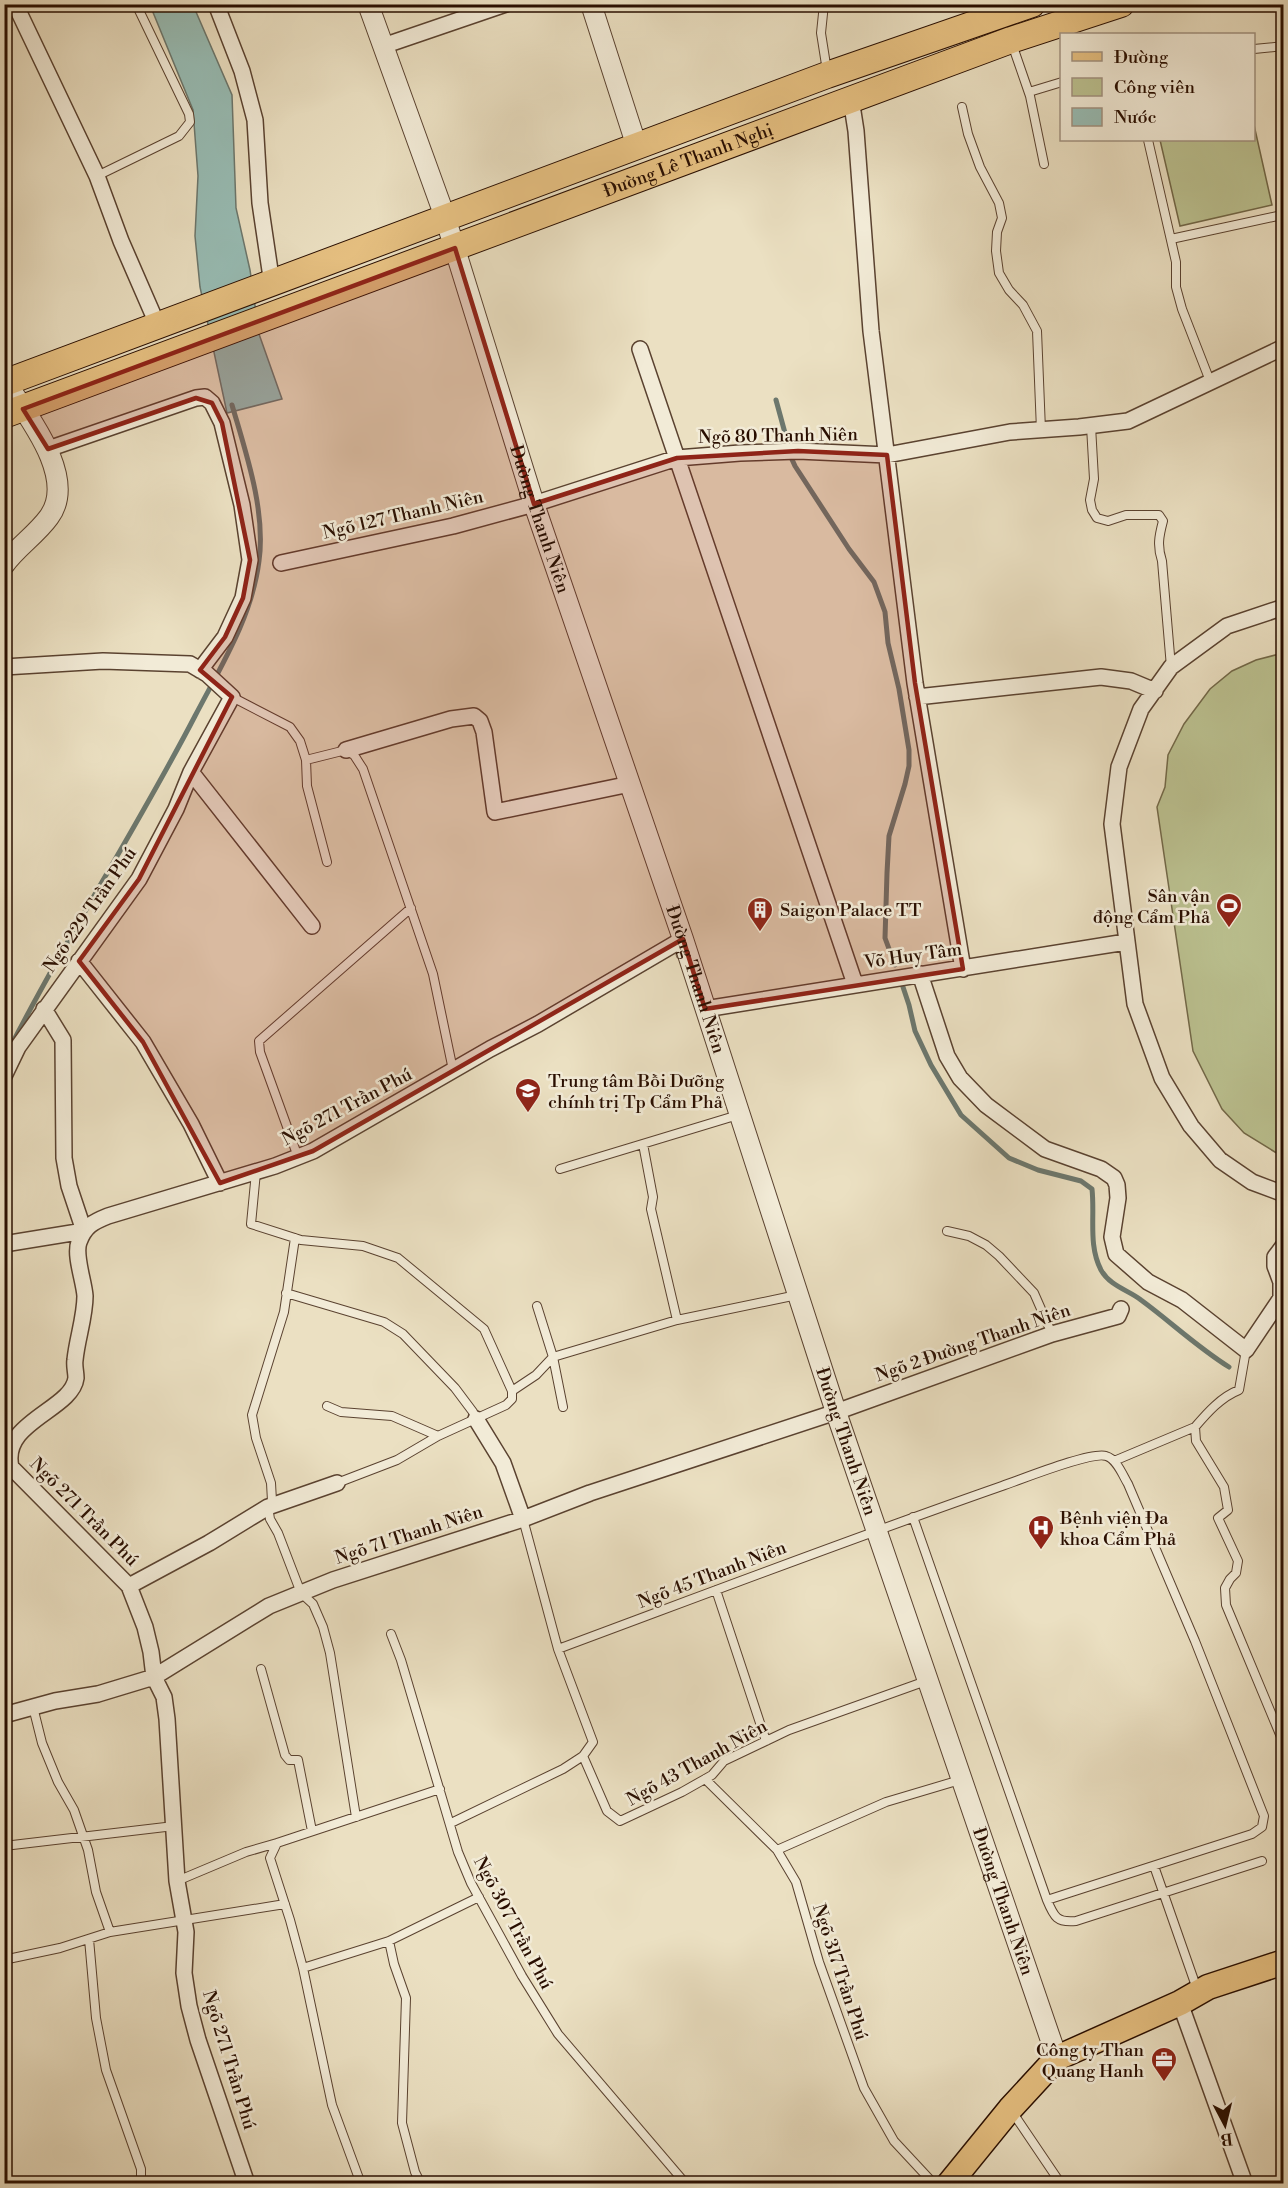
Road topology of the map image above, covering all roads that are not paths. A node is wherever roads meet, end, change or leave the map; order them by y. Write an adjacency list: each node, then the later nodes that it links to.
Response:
1 (15, 4): 22 (street)
2 (136, 4): 22 (lane)
3 (216, 4): 27 (street)
4 (368, 4): 11 (street, Đường Thanh Niên)
5 (506, 4): 11 (street)
6 (591, 4): 20 (street)
7 (824, 4): 14 (lane)
8 (1032, 4): 14 (highway, Đường Lê Thanh Nghị)
9 (1121, 4): 10 (highway, Đường Lê Thanh Nghị)
10 (1011, 40): 16 (lane); 17 (highway, Đường Lê Thanh Nghị)
11 (383, 46): 23 (street, Đường Thanh Niên)
12 (1284, 46): 13 (lane)
13 (1255, 49)
14 (827, 75): 20 (highway, Đường Lê Thanh Nghị)
15 (1060, 83): 16 (lane)
16 (1029, 92): 21 (lane)
17 (851, 99): 26 (highway, Đường Lê Thanh Nghị); 37 (street)
18 (962, 107): 35 (lane)
19 (1148, 141): 25 (lane)
20 (637, 147): 23 (highway, Đường Lê Thanh Nghị)
21 (1044, 164)
22 (97, 176): 28 (street)
23 (445, 217): 26 (street, Đường Thanh Niên); 27 (highway, Đường Lê Thanh Nghị)
24 (1284, 217): 25 (lane)
25 (1171, 239): 31 (lane)
26 (455, 248): 33 (highway, Đường Lê Thanh Nghị); 39 (street, Đường Thanh Niên)
27 (263, 286): 28 (highway, Đường Lê Thanh Nghị)
28 (158, 326): 32 (highway)
29 (1284, 347): 31 (street, Ngõ 80 Thanh Niên)
30 (640, 349): 38 (street)
31 (1210, 381): 34 (street, Ngõ 80 Thanh Niên)
32 (5, 383): 33 (street)
33 (14, 412): 36 (street)
34 (1091, 426): 35 (street, Ngõ 80 Thanh Niên); 44 (lane)
35 (1041, 430): 37 (street, Ngõ 80 Thanh Niên)
36 (48, 449): 41 (street); 45 (street)
37 (887, 455): 38 (street, Ngõ 80 Thanh Niên); 48 (street)
38 (677, 458): 39 (street, Ngõ 80 Thanh Niên); 61 (street)
39 (534, 504): 40 (street, Ngõ 127 Thanh Niên); 52 (street, Đường Thanh Niên)
40 (282, 563)
41 (4, 565)
42 (1284, 607): 44 (street)
43 (4, 667): 45 (street)
44 (1171, 667): 46 (street)
45 (204, 672): 47 (street)
46 (1155, 691): 48 (street); 57 (street)
47 (227, 692): 50 (lane); 51 (street, Ngõ 229 Trần Phú)
48 (917, 697): 59 (street)
49 (346, 750): 50 (lane); 52 (street); 54 (lane)
50 (306, 760): 53 (lane)
51 (192, 772): 55 (street); 58 (street, Ngõ 229 Trần Phú)
52 (630, 784): 56 (street, Đường Thanh Niên)
53 (327, 862)
54 (411, 908): 64 (lane); 68 (lane)
55 (312, 926)
56 (682, 939): 63 (street, Đường Thanh Niên); 64 (street, Ngõ 271 Trần Phú)
57 (1126, 942): 59 (street, Võ Huy Tâm); 72 (street)
58 (79, 961): 62 (street, Ngõ 229 Trần Phú); 71 (street)
59 (963, 969): 60 (street, Võ Huy Tâm)
60 (920, 974): 61 (street, Võ Huy Tâm); 84 (street)
61 (855, 984): 63 (street, Võ Huy Tâm)
62 (44, 1009): 65 (street, Ngõ 229 Trần Phú); 73 (street)
63 (705, 1009): 66 (street, Đường Thanh Niên)
64 (453, 1070): 68 (street, Ngõ 271 Trần Phú)
65 (4, 1076)
66 (740, 1115): 67 (lane); 79 (street, Đường Thanh Niên)
67 (643, 1144): 69 (lane); 82 (lane)
68 (298, 1157): 70 (street, Ngõ 271 Trần Phú)
69 (560, 1169)
70 (256, 1172): 71 (street, Ngõ 271 Trần Phú); 75 (lane)
71 (220, 1183): 73 (street, Ngõ 271 Trần Phú)
72 (1284, 1194)
73 (84, 1231): 76 (street); 99 (street, Ngõ 271 Trần Phú)
74 (947, 1231): 83 (lane)
75 (295, 1238): 78 (lane); 86 (lane)
76 (4, 1244)
77 (1284, 1245): 84 (street)
78 (286, 1293): 90 (lane); 95 (lane)
79 (798, 1295): 82 (lane); 89 (street, Đường Thanh Niên)
80 (537, 1306): 85 (lane)
81 (1121, 1309): 83 (street, Ngõ 2 Đường Thanh Niên)
82 (676, 1320): 85 (lane)
83 (1052, 1334): 89 (street, Ngõ 2 Đường Thanh Niên)
84 (1246, 1350): 91 (lane)
85 (552, 1357): 86 (lane); 88 (lane)
86 (512, 1391): 90 (lane)
87 (327, 1406): 92 (lane)
88 (562, 1407)
89 (836, 1412): 97 (street, Ngõ 71 Thanh Niên); 98 (street, Đường Thanh Niên)
90 (476, 1419): 92 (lane); 97 (street)
91 (1195, 1427): 93 (lane); 110 (lane)
92 (438, 1436): 94 (lane)
93 (1114, 1461): 96 (lane, Ngõ 45 Thanh Niên); 124 (lane)
94 (337, 1483): 95 (street)
95 (268, 1507): 99 (street); 101 (lane)
96 (914, 1516): 98 (lane, Ngõ 45 Thanh Niên); 128 (lane)
97 (523, 1519): 101 (street, Ngõ 71 Thanh Niên); 103 (lane)
98 (876, 1530): 100 (lane, Ngõ 45 Thanh Niên); 106 (street, Đường Thanh Niên)
99 (129, 1586): 105 (street, Ngõ 271 Trần Phú)
100 (716, 1590): 103 (lane, Ngõ 45 Thanh Niên); 109 (lane)
101 (301, 1593): 105 (street, Ngõ 71 Thanh Niên); 115 (lane)
102 (392, 1635): 114 (lane, Ngõ 307 Trần Phú)
103 (558, 1649): 111 (lane)
104 (261, 1669): 118 (lane)
105 (154, 1677): 107 (street, Ngõ 71 Thanh Niên); 117 (street, Ngõ 271 Trần Phú)
106 (928, 1680): 109 (lane, Ngõ 43 Thanh Niên); 113 (street, Đường Thanh Niên)
107 (33, 1707): 108 (street, Ngõ 71 Thanh Niên); 119 (lane)
108 (4, 1715)
109 (766, 1741): 112 (lane, Ngõ 43 Thanh Niên)
110 (1284, 1744)
111 (583, 1756): 112 (lane, Ngõ 43 Thanh Niên); 116 (lane)
112 (705, 1779): 122 (lane, Ngõ 317 Trần Phú)
113 (962, 1779): 122 (lane); 138 (street, Đường Thanh Niên)
114 (440, 1788): 115 (lane); 116 (lane, Ngõ 307 Trần Phú)
115 (356, 1817): 118 (lane)
116 (451, 1823): 127 (lane, Ngõ 307 Trần Phú)
117 (174, 1826): 119 (lane); 125 (street, Ngõ 271 Trần Phú)
118 (312, 1831): 120 (lane)
119 (82, 1838): 121 (lane); 131 (lane)
120 (277, 1843): 125 (lane); 129 (lane)
121 (4, 1846)
122 (777, 1850): 145 (lane, Ngõ 317 Trần Phú)
123 (1262, 1861): 126 (lane)
124 (1154, 1866): 126 (lane); 128 (lane)
125 (177, 1881): 130 (street, Ngõ 271 Trần Phú)
126 (1163, 1893): 128 (lane); 137 (lane)
127 (479, 1897): 133 (lane); 144 (lane, Ngõ 307 Trần Phú)
128 (1047, 1900)
129 (285, 1904): 130 (lane); 136 (lane)
130 (184, 1919): 131 (lane); 141 (street, Ngõ 271 Trần Phú)
131 (110, 1932): 132 (lane)
132 (89, 1939): 134 (lane); 140 (lane)
133 (389, 1941): 136 (lane); 143 (lane)
134 (8, 1959)
135 (1284, 1962): 137 (main road)
136 (303, 1968): 142 (lane)
137 (1189, 1998): 138 (main road); 148 (street)
138 (1057, 2058): 139 (main road)
139 (1010, 2109): 146 (main road); 147 (lane)
140 (141, 2184)
141 (247, 2184)
142 (361, 2184)
143 (421, 2184)
144 (686, 2184)
145 (934, 2184)
146 (949, 2184)
147 (1061, 2184)
148 (1245, 2184)

